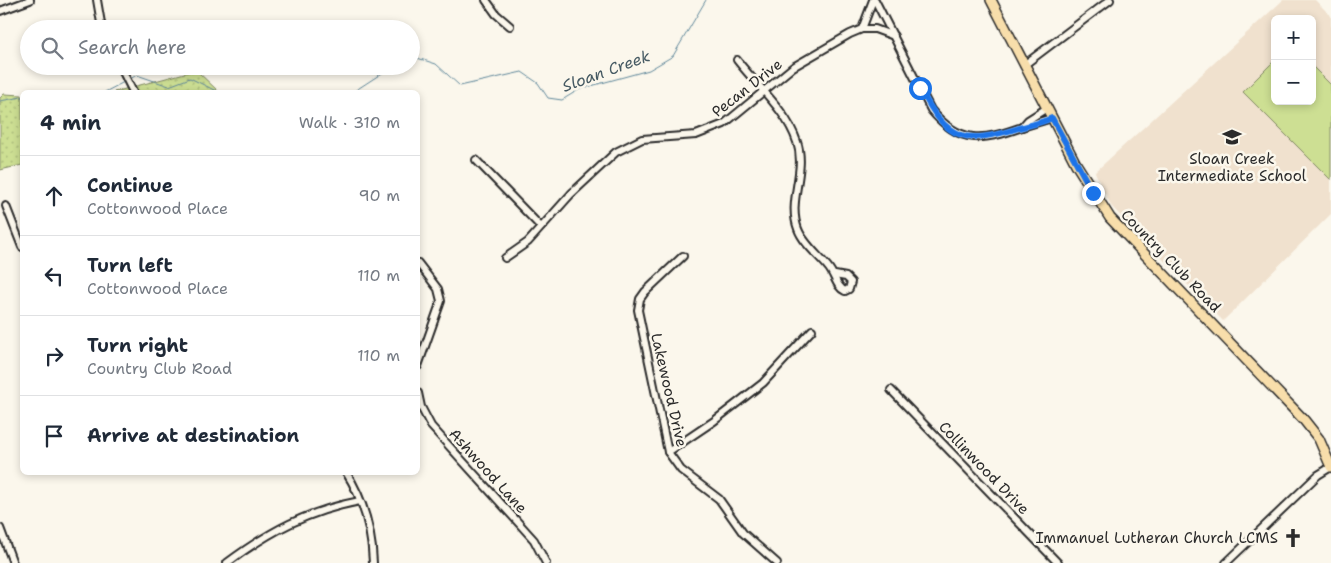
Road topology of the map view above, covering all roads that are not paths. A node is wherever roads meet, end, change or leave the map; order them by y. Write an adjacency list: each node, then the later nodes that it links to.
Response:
1 (30, 0): 7 (street)
2 (97, 0): 8 (street)
3 (486, 0): 9 (street)
4 (874, 0): 10 (street); 11 (street)
5 (991, 0): 13 (main road, Country Club Road)
6 (1110, 0): 13 (street)
7 (0, 11)
8 (100, 20)
9 (510, 26)
10 (862, 29): 11 (street); 16 (street, Pecan Drive)
11 (894, 36): 19 (street)
12 (737, 60): 16 (street)
13 (1024, 64): 17 (main road, Country Club Road)
14 (124, 75): 15 (street)
15 (132, 90)
16 (763, 92): 22 (street, Pecan Drive); 27 (street)
17 (1047, 108): 18 (main road, Country Club Road); 19 (street)
18 (1052, 118): 19 (street); 33 (main road, Country Club Road)
19 (1022, 128)
20 (476, 160): 22 (street)
21 (6, 206): 23 (street)
22 (541, 227): 25 (street, Pecan Drive)
23 (20, 242)
24 (683, 256): 32 (street, Lakewood Drive)
25 (505, 258)
26 (420, 266): 29 (street)
27 (835, 275)
28 (812, 330): 32 (street)
29 (420, 360)
30 (892, 390): 42 (street, Collinwood Drive)
31 (420, 402): 40 (street, Ashwood Lane)
32 (668, 452): 41 (street, Lakewood Drive)
33 (1331, 467): 43 (street)
34 (347, 475): 35 (street)
35 (360, 501): 38 (street); 39 (street)
36 (0, 528): 37 (street)
37 (13, 563)
38 (227, 563)
39 (373, 563)
40 (546, 563)
41 (777, 563)
42 (1058, 563)
43 (1226, 563)

